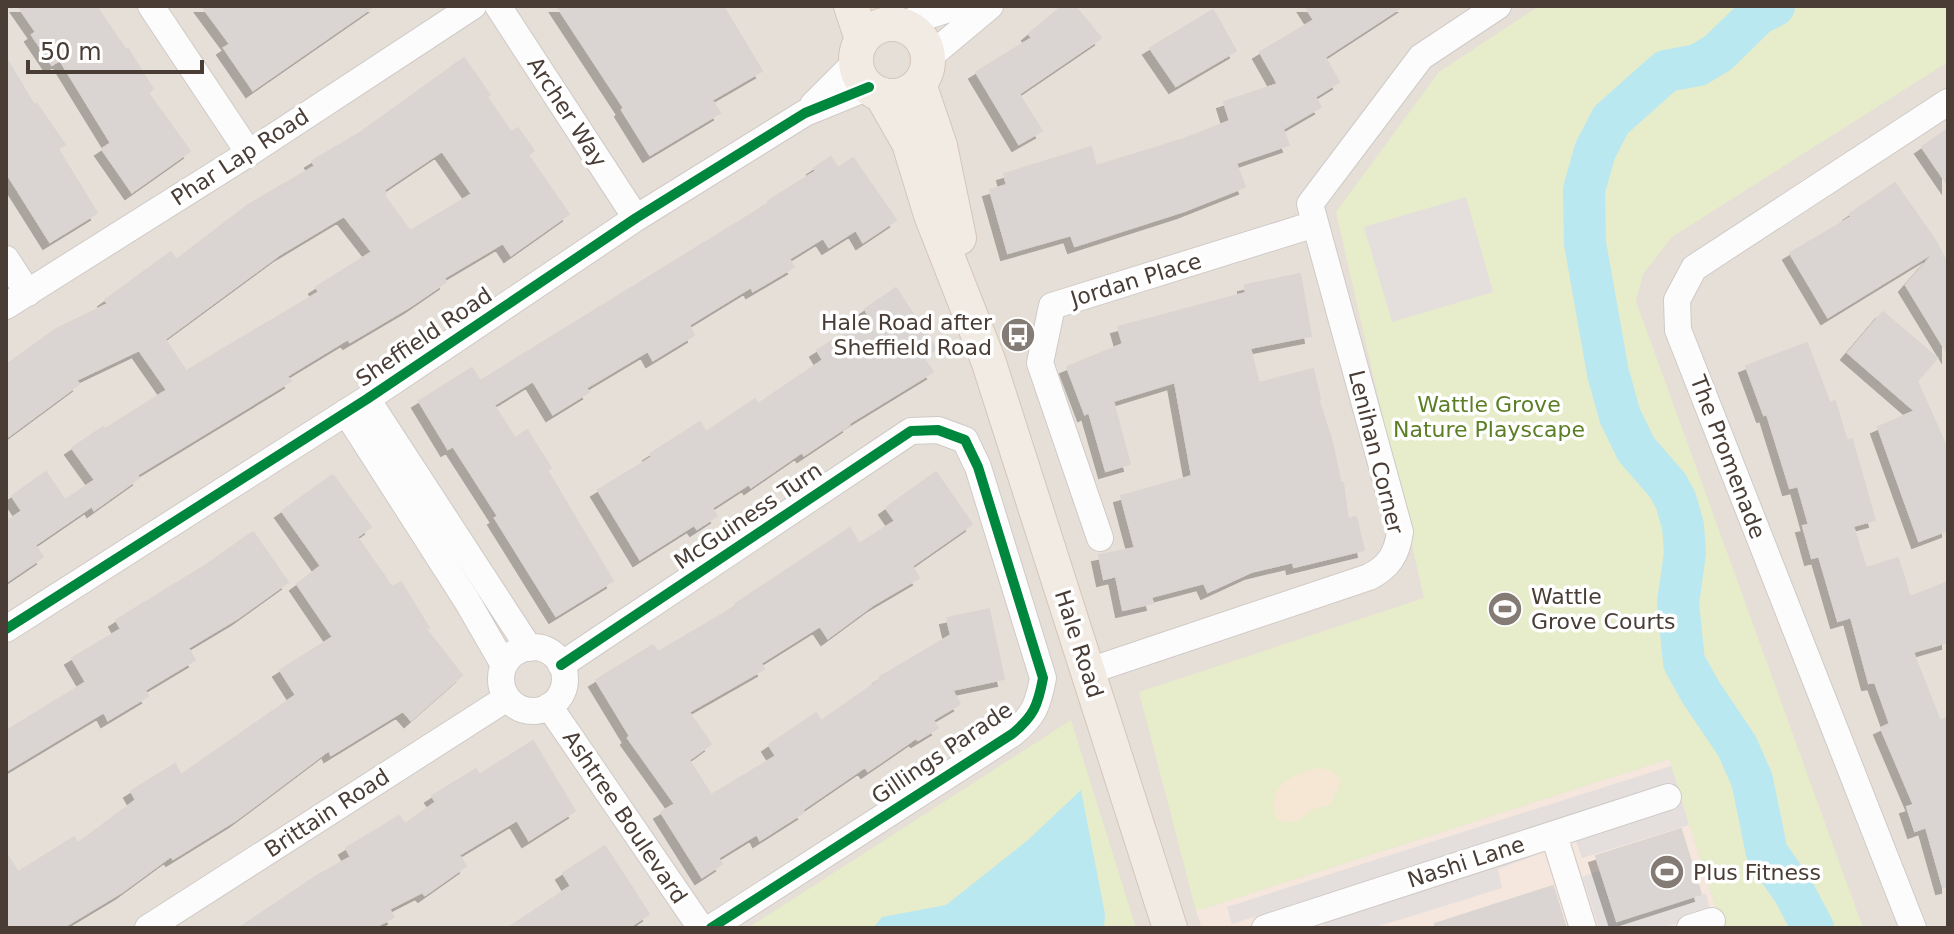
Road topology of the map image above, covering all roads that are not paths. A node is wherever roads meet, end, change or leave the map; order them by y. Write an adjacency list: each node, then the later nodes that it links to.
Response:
1 (151, 6): 11 (street)
2 (473, 6): 11 (street, Phar Lap Road)
3 (498, 6): 12 (street, Archer Way)
4 (851, 6): 8 (main road, Hale Road)
5 (958, 6): 8 (street, Sheffield Road)
6 (990, 6): 9 (street)
7 (1498, 6): 13 (street, Lenihan Corner)
8 (877, 48): 9 (main road, Hale Road); 9 (main road); 12 (street, Sheffield Road); 16 (main road, Hale Road)
9 (924, 70): 16 (main road, Hale Road)
10 (1948, 102): 37 (street, The Promenade)
11 (249, 153): 15 (street, Phar Lap Road)
12 (636, 218): 17 (street, Sheffield Road)
13 (1315, 224): 19 (street, Jordan Place); 25 (street, Lenihan Corner)
14 (6, 259): 15 (street)
15 (17, 299)
16 (988, 360): 25 (main road, Hale Road)
17 (356, 406): 20 (street); 21 (street, Sheffield Road)
18 (965, 440): 24 (street, McGuiness Turn); 33 (street, Gillings Parade)
19 (1100, 538)
20 (478, 595): 22 (street); 23 (street)
21 (6, 629)
22 (529, 648): 23 (street); 24 (street)
23 (504, 665): 26 (street)
24 (561, 665): 27 (street)
25 (1089, 671): 34 (main road, Hale Road)
26 (507, 698): 27 (street); 31 (street, Brittain Road)
27 (549, 706): 32 (street, Ashtree Boulevard)
28 (1668, 797): 29 (street, Nashi Lane)
29 (1554, 835): 30 (street, Nashi Lane); 36 (street)
30 (1308, 922): 35 (street, Nashi Lane)
31 (148, 928)
32 (701, 928)
33 (711, 928)
34 (1170, 928)
35 (1265, 928)
36 (1583, 928)
37 (1913, 928)

